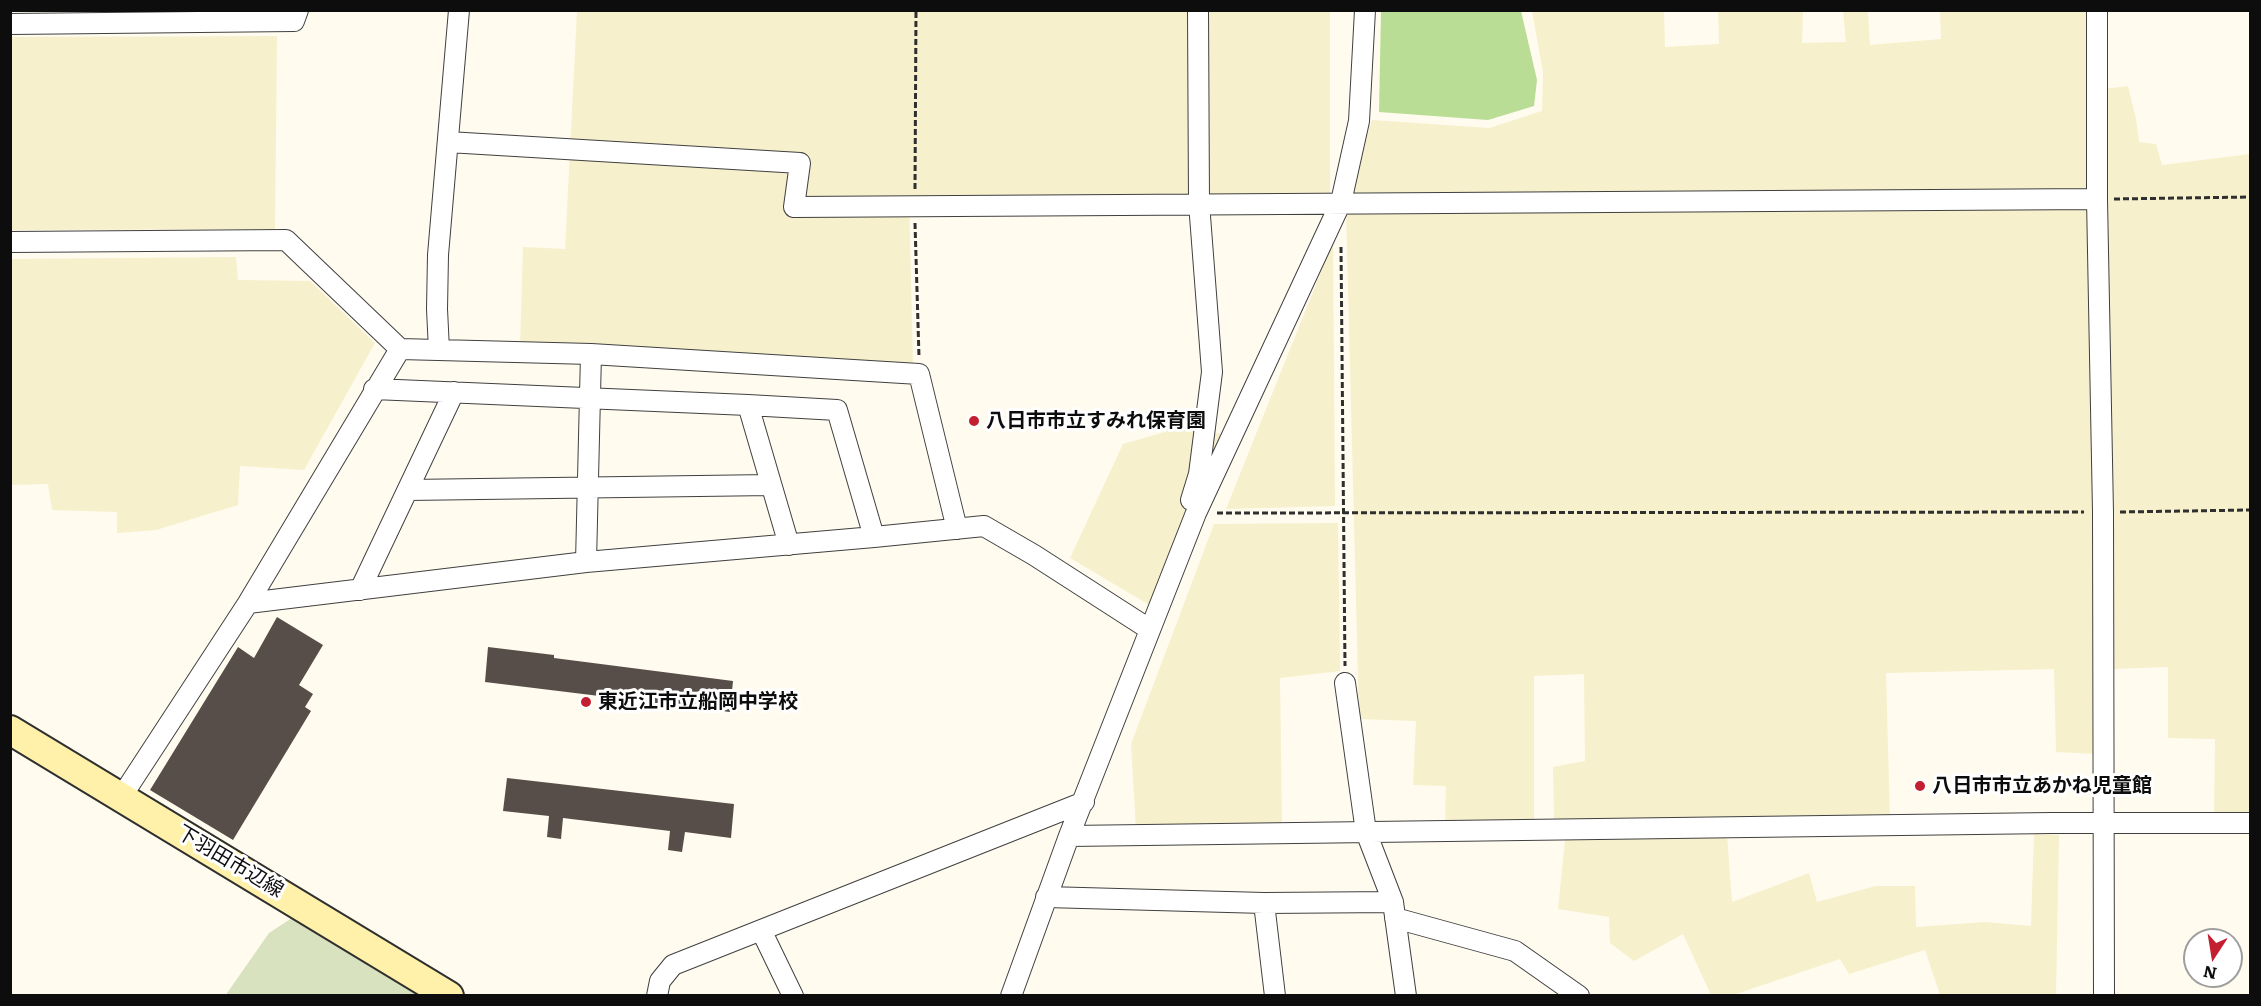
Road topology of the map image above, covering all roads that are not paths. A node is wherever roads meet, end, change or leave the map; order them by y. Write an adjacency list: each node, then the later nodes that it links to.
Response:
1 (298, 10): 6 (street)
2 (459, 10): 7 (street)
3 (1198, 10): 10 (street)
4 (1365, 10): 9 (street)
5 (2097, 10): 8 (street)
6 (10, 24)
7 (447, 141): 10 (street); 13 (street)
8 (2097, 199): 9 (street); 35 (street)
9 (1341, 202): 10 (street); 22 (street)
10 (1199, 203): 22 (street)
11 (10, 242): 12 (street)
12 (399, 349): 13 (street); 15 (street)
13 (439, 350): 14 (street)
14 (591, 354): 17 (street); 23 (street)
15 (375, 389): 16 (street); 28 (street)
16 (454, 392): 17 (street); 21 (street)
17 (590, 397): 18 (street); 20 (street)
18 (748, 405): 19 (street); 24 (street)
19 (771, 485): 20 (street); 25 (street)
20 (588, 488): 21 (street); 26 (street)
21 (408, 490): 27 (street)
22 (1196, 513): 29 (street)
23 (957, 529): 24 (street); 29 (street)
24 (874, 537): 25 (street)
25 (789, 545): 26 (street)
26 (586, 562): 27 (street)
27 (360, 590): 28 (street)
28 (248, 603): 32 (street)
29 (1149, 629): 33 (street)
30 (1345, 683): 36 (street)
31 (10, 730): 32 (main road, 下羽田市辺線)
32 (122, 796): 42 (main road, 下羽田市辺線)
33 (1084, 802): 37 (street); 41 (street)
34 (2250, 823): 35 (street)
35 (2104, 824): 36 (street); 49 (street)
36 (1366, 832): 37 (street); 40 (street)
37 (1069, 836): 38 (street)
38 (1046, 897): 39 (street); 45 (street)
39 (1264, 903): 40 (street); 46 (street)
40 (1394, 910): 47 (street); 48 (street)
41 (762, 932): 43 (street); 44 (street)
42 (449, 996)
43 (657, 996)
44 (793, 996)
45 (1011, 996)
46 (1275, 996)
47 (1406, 996)
48 (1579, 996)
49 (2104, 996)

